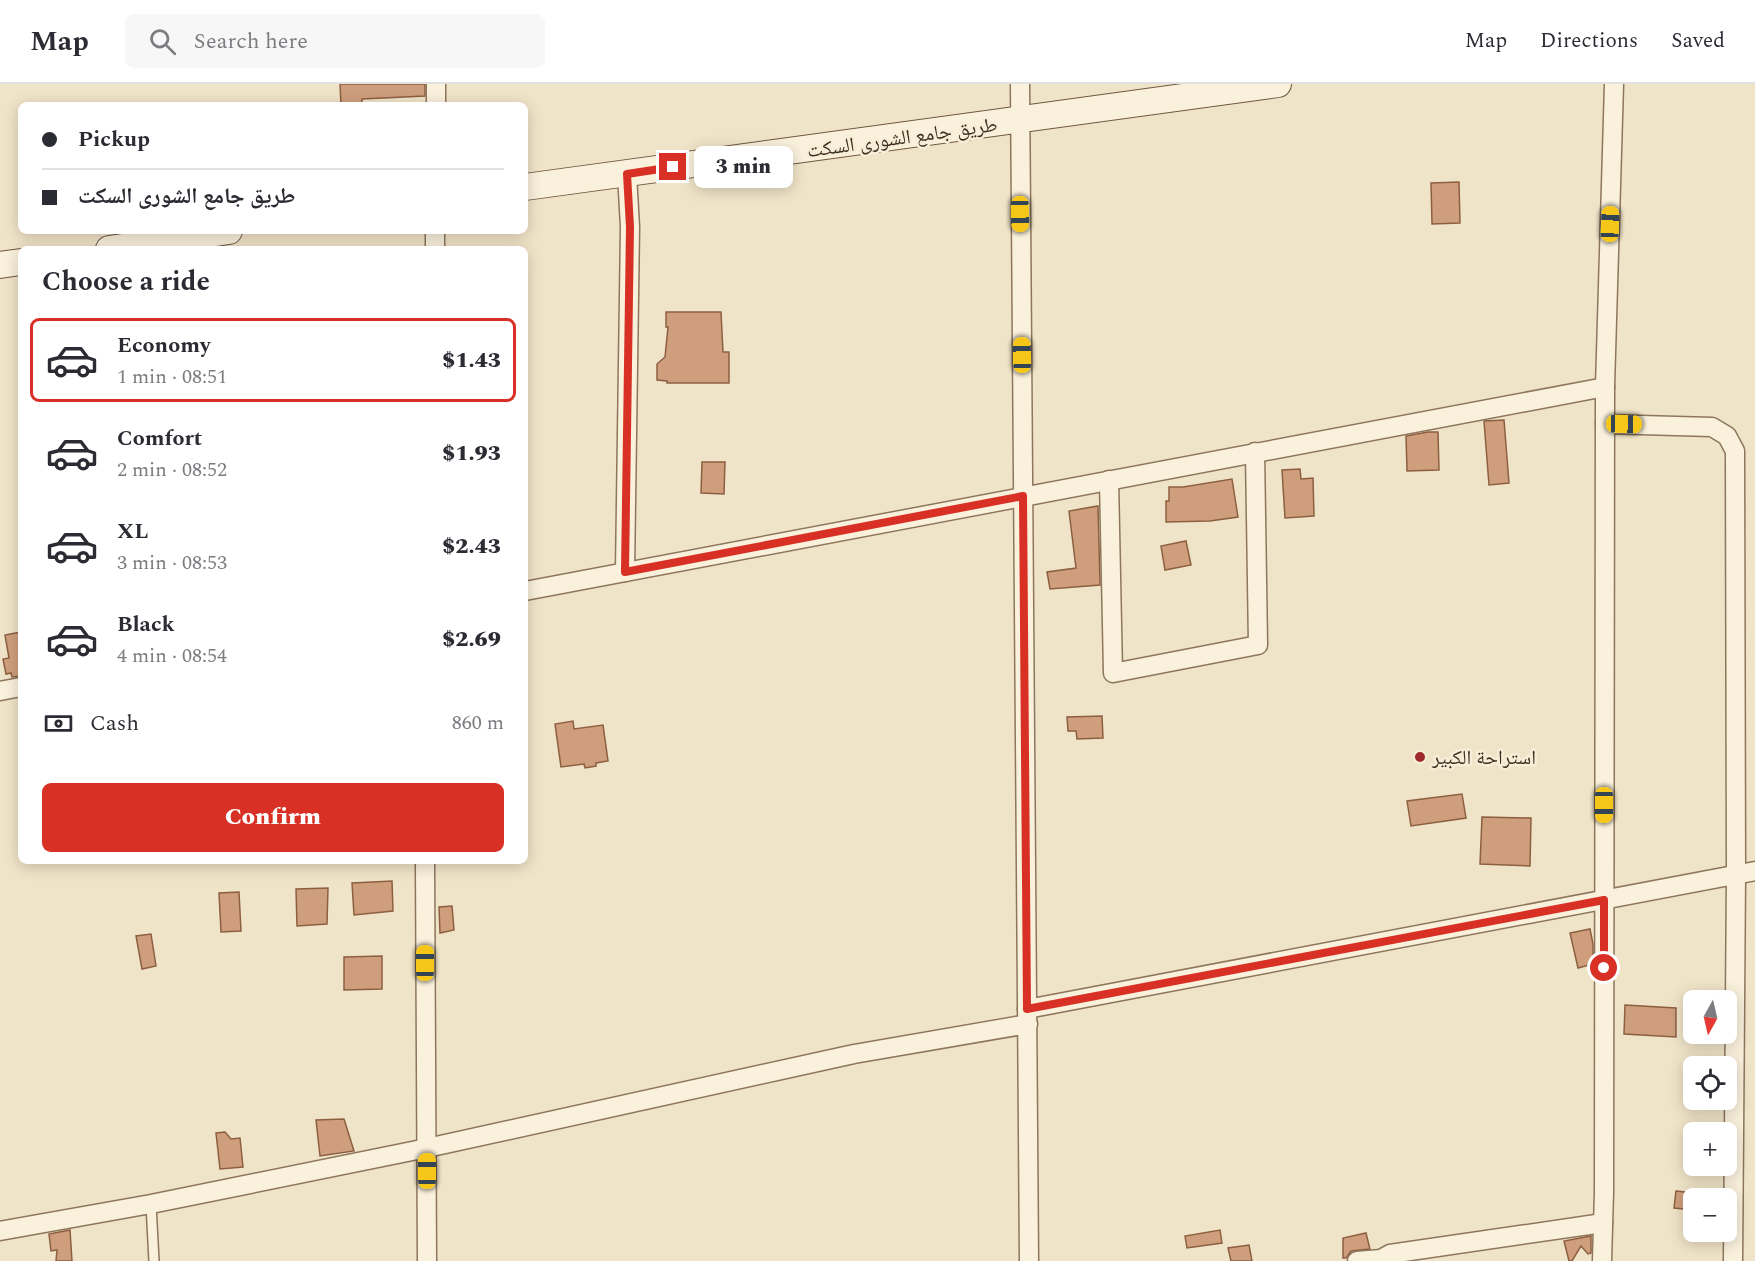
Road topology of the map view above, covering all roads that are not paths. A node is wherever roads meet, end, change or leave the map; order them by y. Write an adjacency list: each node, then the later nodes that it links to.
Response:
1 (436, 84): 5 (street)
2 (1020, 84): 6 (street)
3 (1278, 84): 6 (main road, طريق جامع الشورى السكت)
4 (1614, 84): 13 (street)
5 (436, 102)
6 (1019, 121): 7 (main road, طريق جامع الشورى السكت); 17 (street)
7 (627, 174): 8 (main road, طريق جامع الشورى السكت); 18 (street)
8 (528, 187)
9 (209, 234): 10 (main road)
10 (129, 246)
11 (18, 262): 12 (main road)
12 (0, 265)
13 (1605, 387): 14 (street); 15 (street)
14 (1605, 424): 24 (street); 25 (street)
15 (1255, 452): 16 (street); 16 (street)
16 (1109, 480): 17 (street)
17 (1023, 496): 18 (street); 26 (street)
18 (625, 572): 19 (street)
19 (528, 590)
20 (18, 688): 21 (street)
21 (0, 691)
22 (424, 864): 27 (street)
23 (1755, 871): 24 (street)
24 (1736, 875): 25 (street); 36 (street)
25 (1604, 900): 26 (street); 29 (street)
26 (1027, 1017): 27 (street); 33 (street)
27 (427, 1148): 28 (street); 32 (street)
28 (152, 1204): 30 (street); 31 (lane)
29 (1603, 1223): 34 (street); 35 (street)
30 (0, 1231)
31 (154, 1261)
32 (427, 1261)
33 (1029, 1261)
34 (1357, 1261)
35 (1602, 1261)
36 (1733, 1261)

